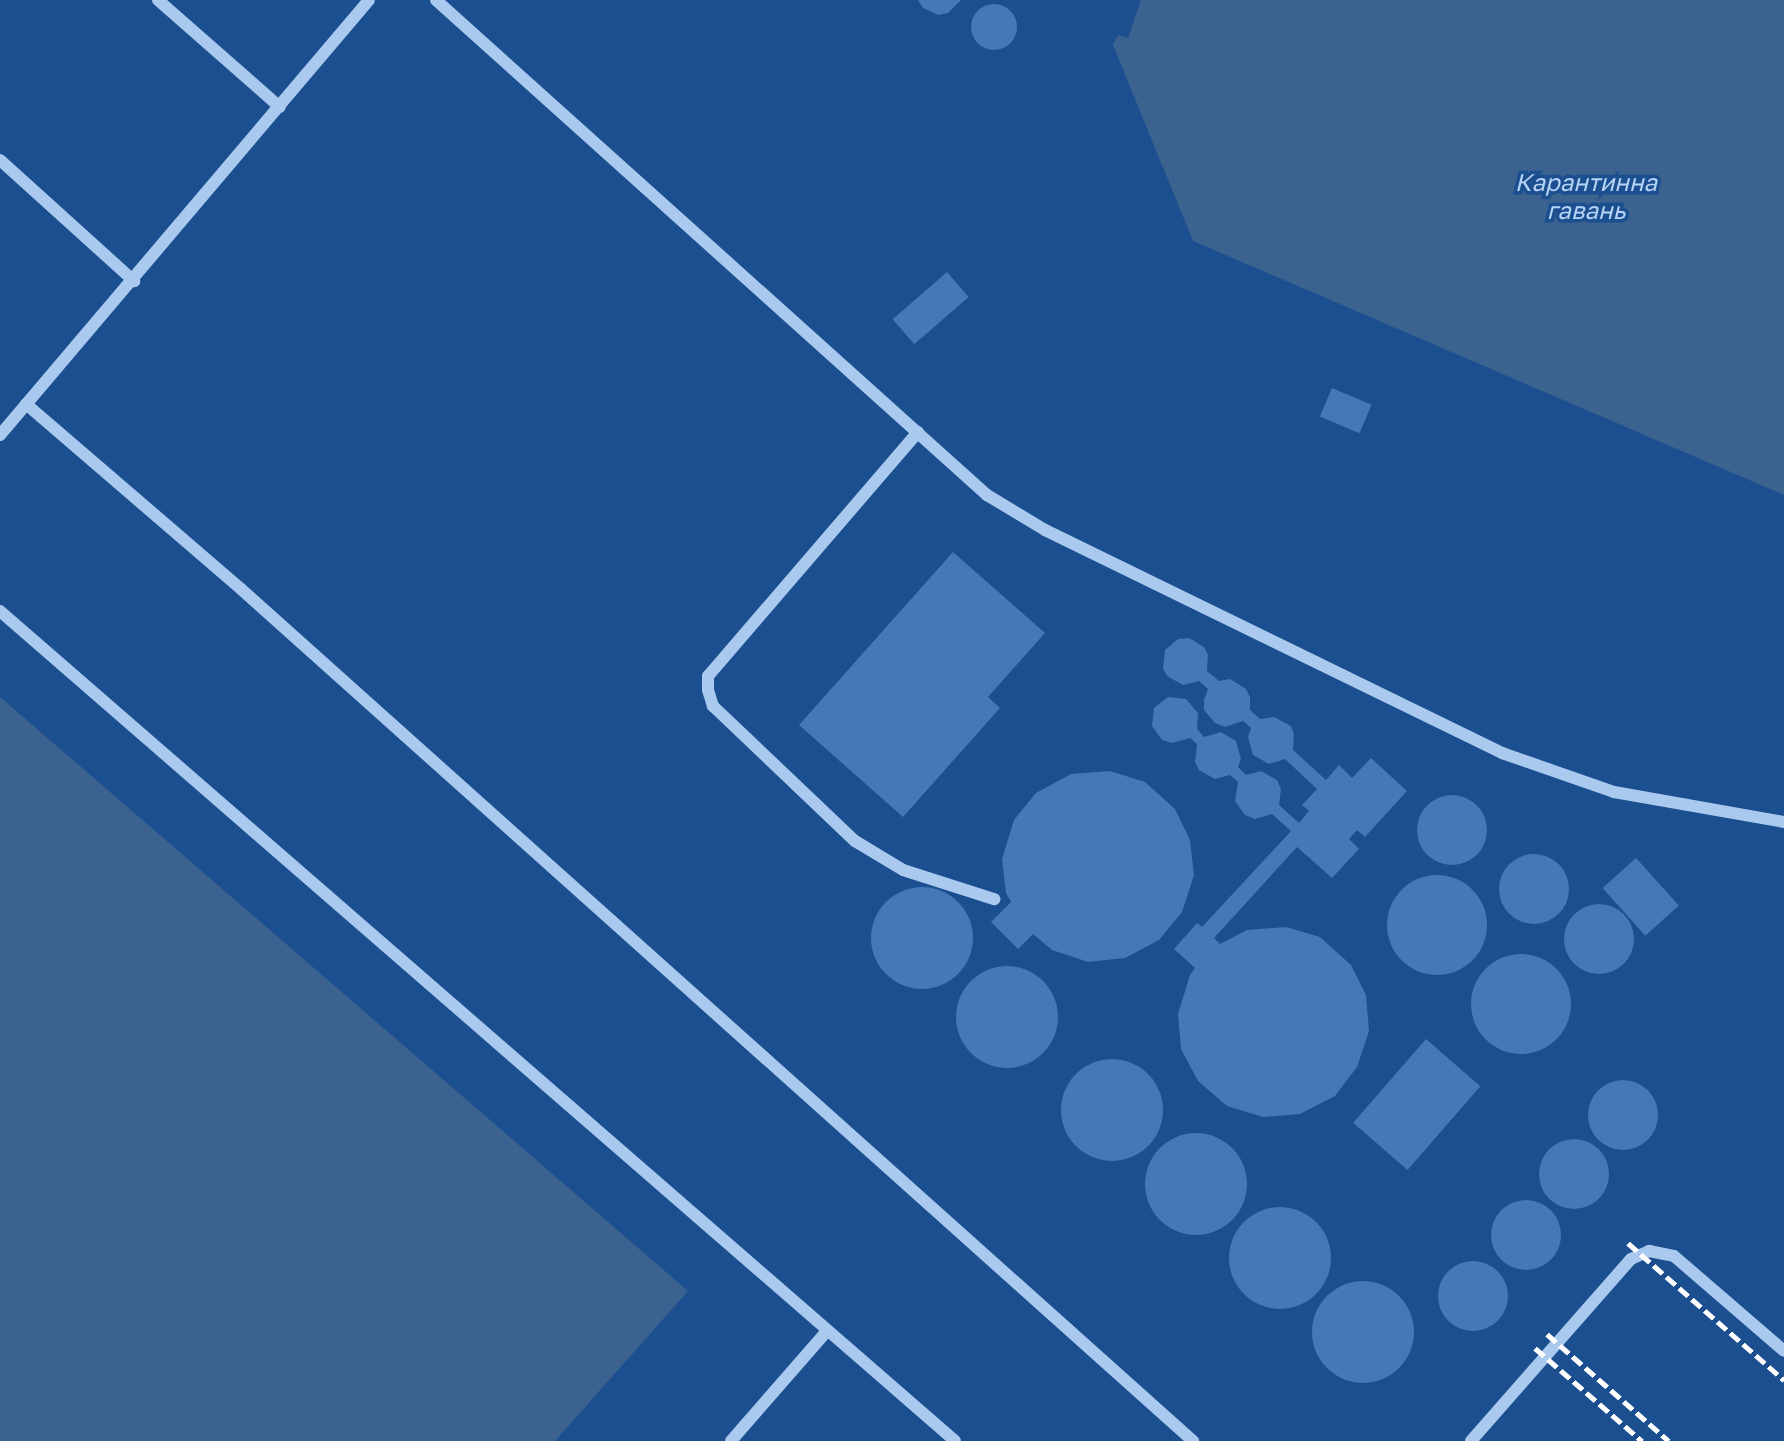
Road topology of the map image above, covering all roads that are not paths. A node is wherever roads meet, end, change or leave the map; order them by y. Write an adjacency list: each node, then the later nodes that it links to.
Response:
1 (158, 0): 4 (lane)
2 (369, 0): 4 (lane)
3 (436, 0): 8 (lane)
4 (280, 107): 6 (lane)
5 (0, 160): 6 (lane)
6 (134, 281): 7 (lane)
7 (26, 404): 9 (lane); 17 (lane)
8 (918, 432): 11 (lane); 12 (lane)
9 (0, 435)
10 (0, 611): 13 (lane)
11 (1784, 822)
12 (994, 900)
13 (828, 1331): 15 (lane); 16 (lane)
14 (1784, 1351): 18 (lane)
15 (730, 1441)
16 (955, 1441)
17 (1193, 1441)
18 (1471, 1441)

